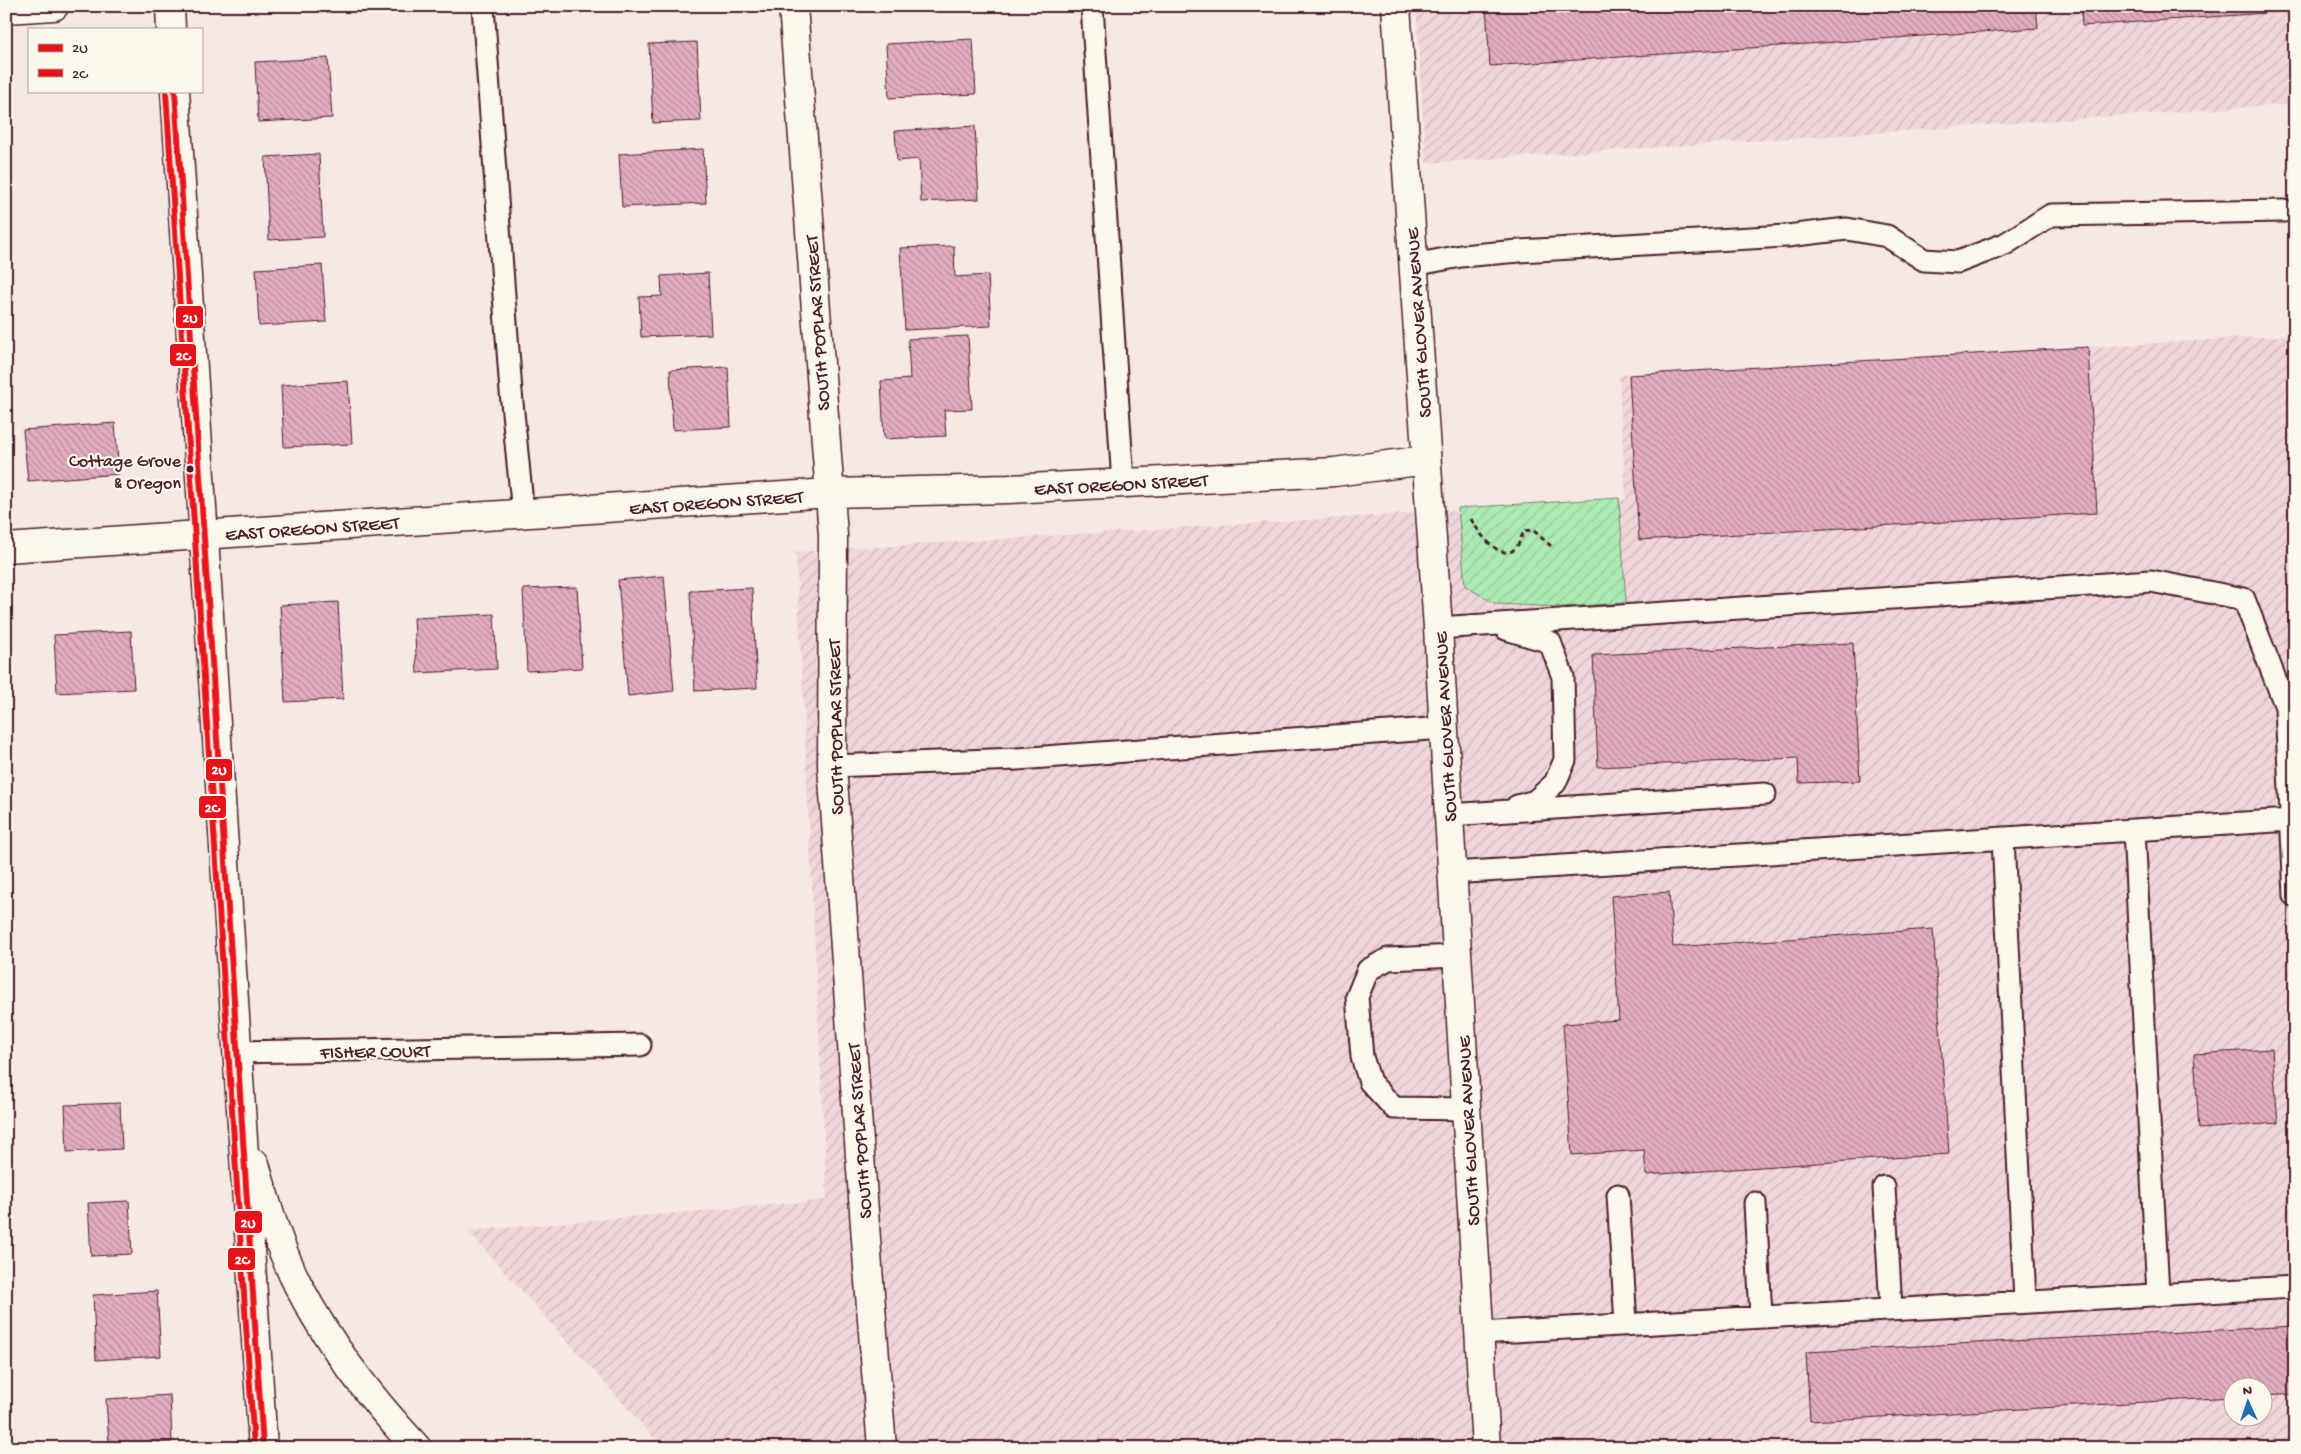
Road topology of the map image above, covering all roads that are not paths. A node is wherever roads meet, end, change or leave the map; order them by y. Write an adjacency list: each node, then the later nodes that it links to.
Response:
1 (54, 6): 7 (street)
2 (170, 6): 8 (street)
3 (483, 6): 15 (lane)
4 (793, 6): 14 (street, SOUTH POPLAR STREET)
5 (1092, 6): 13 (lane)
6 (1396, 6): 11 (street, SOUTH GLOVER AVENUE)
7 (6, 9)
8 (171, 28)
9 (175, 92): 16 (street)
10 (2284, 211): 11 (lane)
11 (1413, 266): 12 (street, SOUTH GLOVER AVENUE)
12 (1426, 460): 13 (street, EAST OREGON STREET); 19 (street, SOUTH GLOVER AVENUE)
13 (1123, 483): 14 (street, EAST OREGON STREET)
14 (829, 493): 15 (street, EAST OREGON STREET); 21 (street, SOUTH POPLAR STREET)
15 (523, 514): 16 (street, EAST OREGON STREET)
16 (205, 534): 17 (street, EAST OREGON STREET); 32 (street)
17 (6, 548)
18 (1478, 625): 19 (lane); 23 (lane); 25 (lane)
19 (1438, 628): 20 (street, SOUTH GLOVER AVENUE)
20 (1444, 728): 21 (lane); 24 (street, SOUTH GLOVER AVENUE)
21 (832, 766): 47 (street, SOUTH POPLAR STREET)
22 (1765, 794): 23 (lane)
23 (1490, 813): 24 (lane)
24 (1449, 815): 28 (street, SOUTH GLOVER AVENUE)
25 (2291, 820): 26 (lane); 29 (lane)
26 (2134, 830): 27 (lane); 39 (lane)
27 (2003, 838): 28 (lane); 40 (lane)
28 (1452, 873): 30 (street, SOUTH GLOVER AVENUE)
29 (2295, 896)
30 (1457, 956): 34 (street, SOUTH GLOVER AVENUE); 34 (lane)
31 (640, 1045): 32 (lane, FISHER COURT)
32 (238, 1052): 33 (street)
33 (240, 1086): 45 (street); 46 (street)
34 (1466, 1109): 44 (street, SOUTH GLOVER AVENUE)
35 (1884, 1187): 41 (lane)
36 (1618, 1195): 43 (lane)
37 (1755, 1204): 42 (lane)
38 (2295, 1287): 39 (lane)
39 (2158, 1294): 40 (lane)
40 (2025, 1301): 41 (lane)
41 (1891, 1309): 42 (lane)
42 (1761, 1316): 43 (lane)
43 (1626, 1324): 44 (lane)
44 (1479, 1333): 48 (street, SOUTH GLOVER AVENUE)
45 (263, 1448)
46 (417, 1448)
47 (882, 1448)
48 (1486, 1448)

